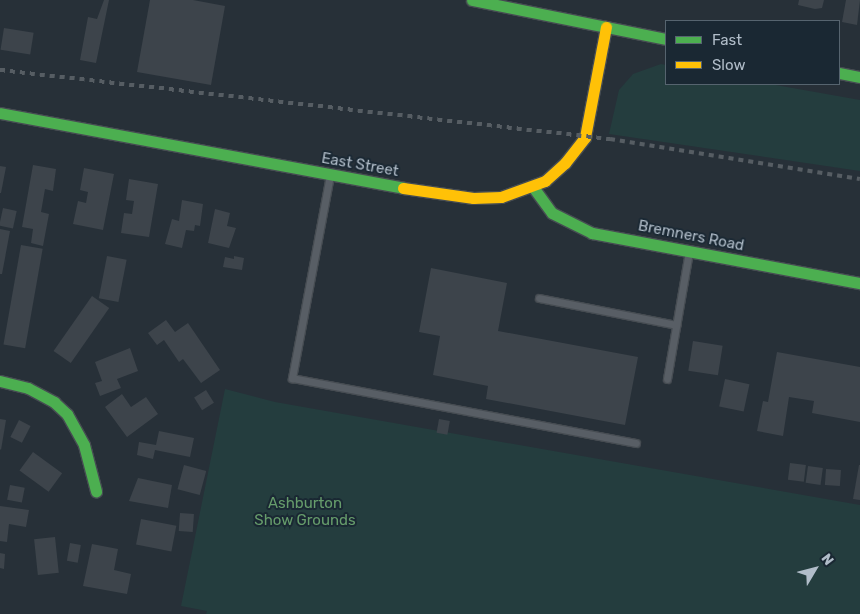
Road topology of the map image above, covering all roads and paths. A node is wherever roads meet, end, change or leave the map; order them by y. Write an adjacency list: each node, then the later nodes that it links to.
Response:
1 (472, 0): 2 (main road)
2 (606, 27): 3 (main road); 8 (main road, East Street)
3 (665, 39)
4 (840, 73): 5 (main road)
5 (860, 77)
6 (0, 113): 7 (main road, East Street)
7 (330, 175): 8 (main road, East Street); 15 (lane)
8 (533, 188): 9 (main road, Bremners Road)
9 (689, 251): 10 (main road, Bremners Road); 12 (lane)
10 (860, 283)
11 (539, 298): 12 (lane)
12 (676, 325): 13 (lane)
13 (667, 379)
14 (0, 381): 16 (main road)
15 (636, 443)
16 (96, 492)

